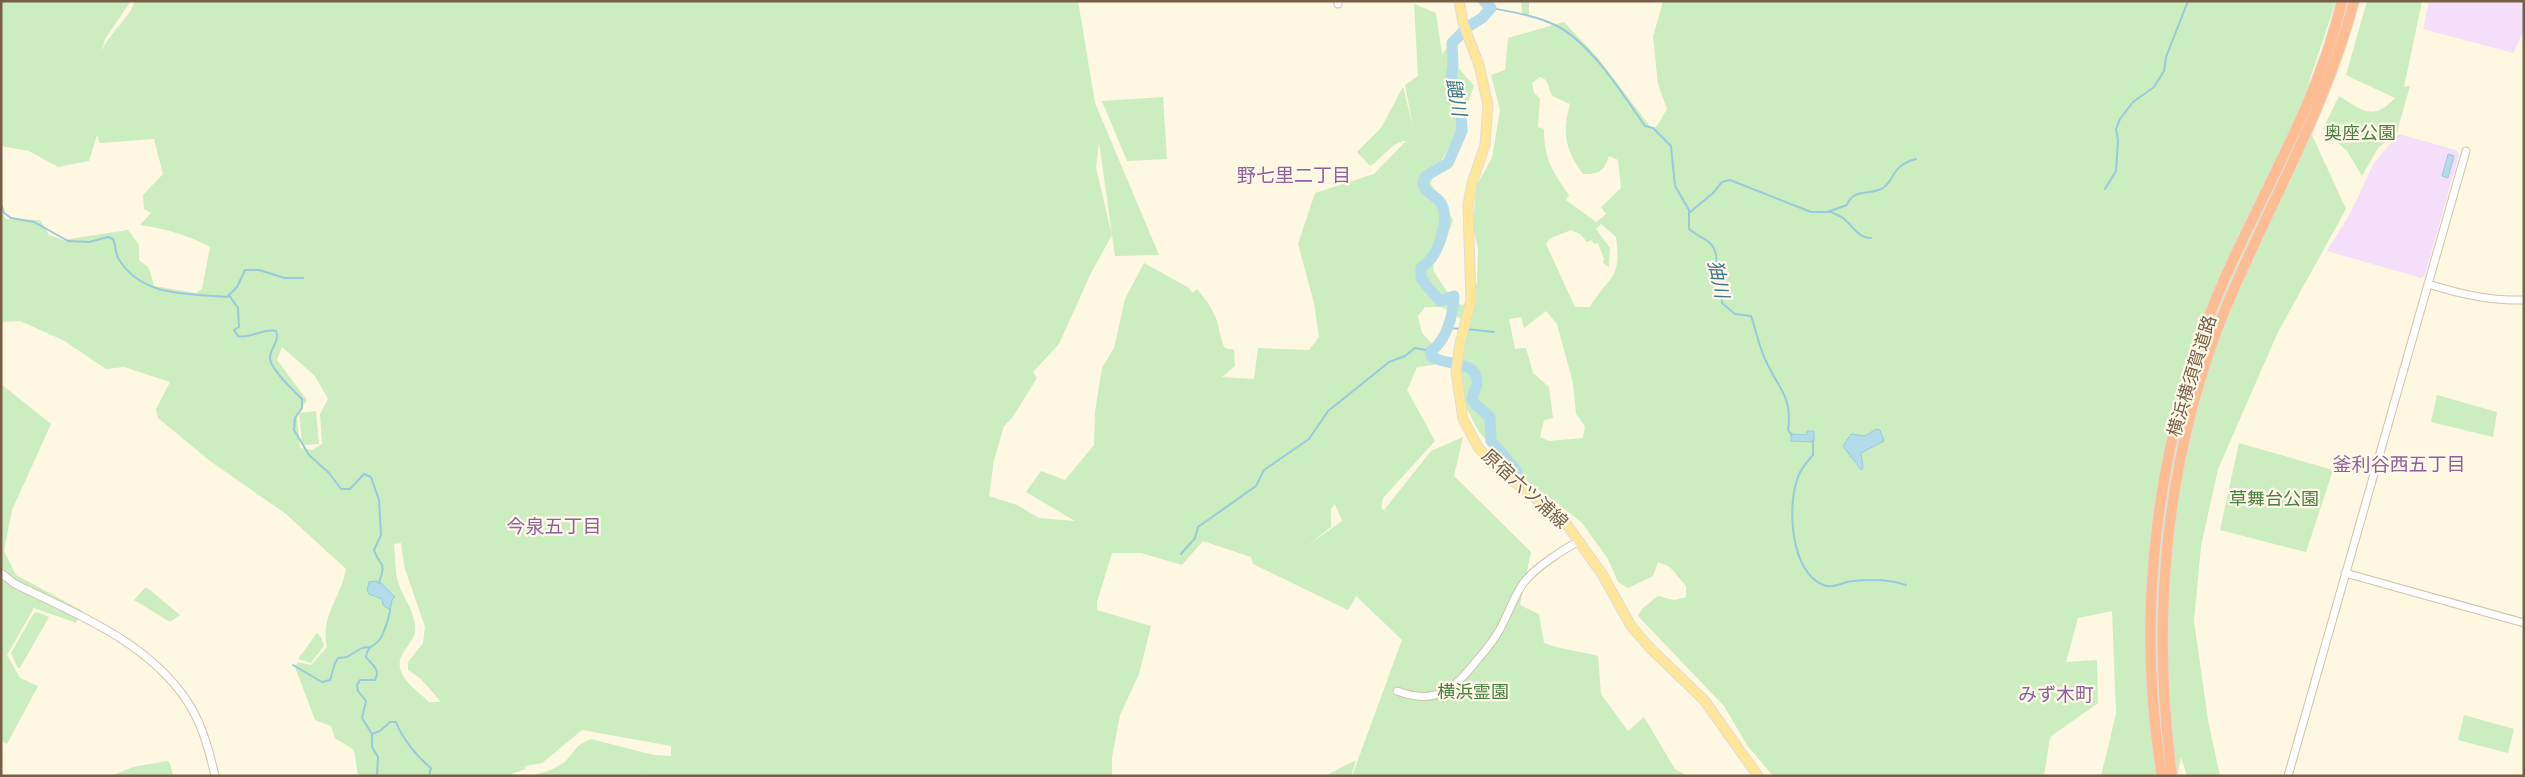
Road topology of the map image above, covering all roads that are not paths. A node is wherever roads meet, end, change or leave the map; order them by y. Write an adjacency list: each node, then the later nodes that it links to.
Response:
1 (1458, 1): 7 (main road, 原宿六ツ浦線)
2 (2354, 1): 11 (highway, 横浜横須賀道路)
3 (2341, 5): 15 (highway, 横浜横須賀道路)
4 (2466, 151): 5 (street)
5 (2428, 284): 6 (street); 9 (street)
6 (2524, 300)
7 (1580, 541): 12 (street); 14 (main road, 原宿六ツ浦線)
8 (1, 573): 13 (street)
9 (2345, 573): 10 (street); 18 (street)
10 (2524, 624)
11 (2162, 669): 16 (highway, 横浜横須賀道路); 17 (highway)
12 (1398, 690)
13 (214, 776)
14 (1758, 776)
15 (2162, 776)
16 (2172, 776)
17 (2178, 776)
18 (2288, 776)

